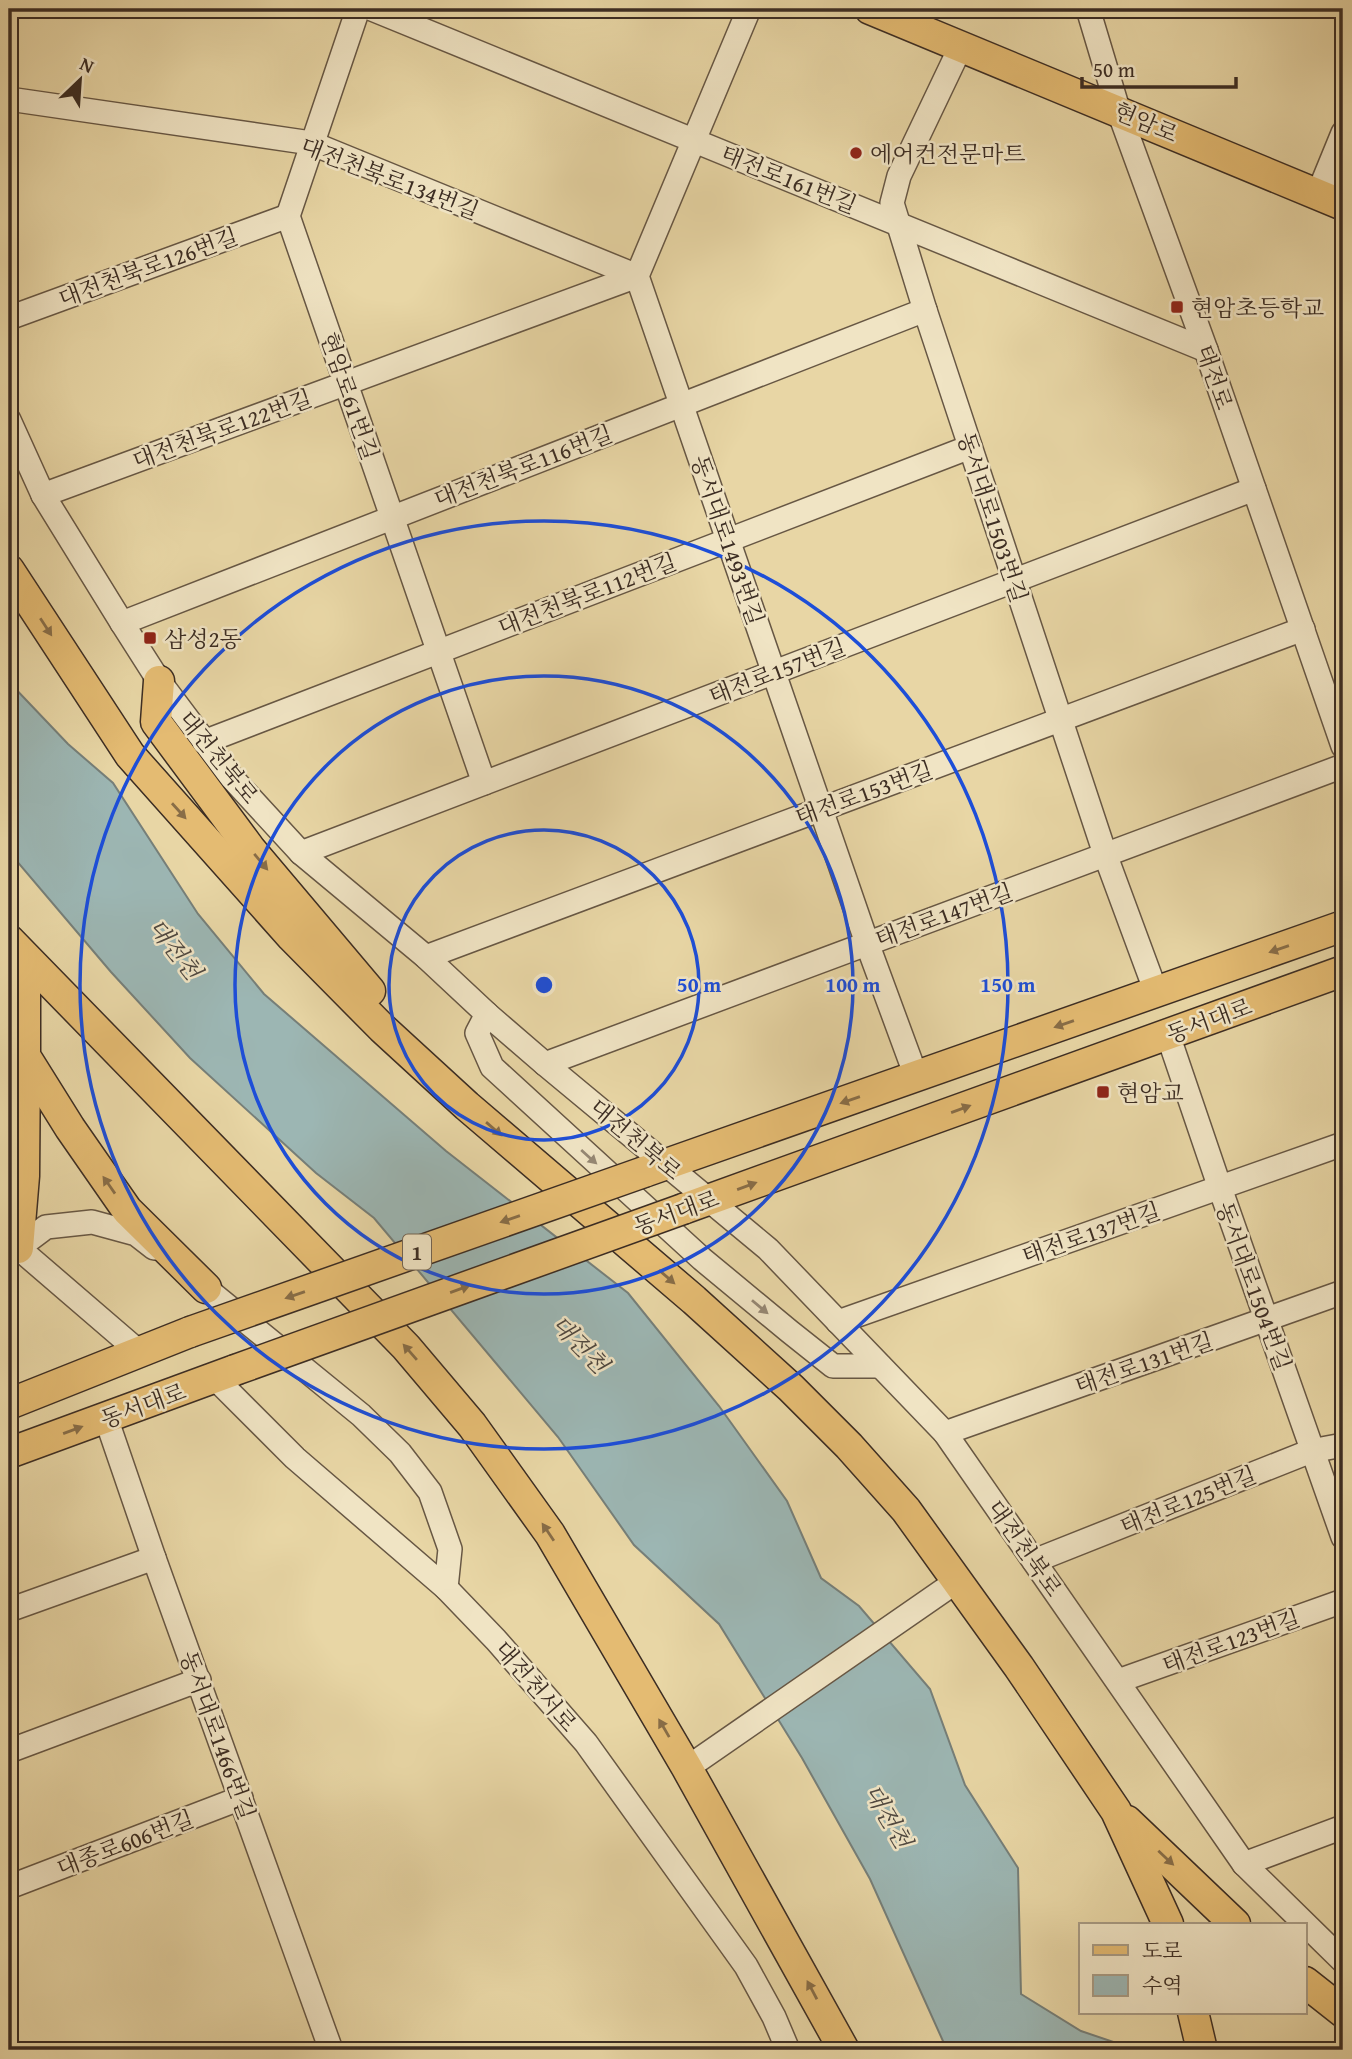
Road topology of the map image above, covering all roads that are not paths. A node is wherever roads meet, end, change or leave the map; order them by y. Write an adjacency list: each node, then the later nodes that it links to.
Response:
1 (358, 9): 11 (street)
2 (372, 9): 10 (street, 태전로161번길)
3 (749, 9): 10 (street)
4 (870, 9): 6 (main road, 현암로)
5 (1088, 9): 8 (street, 태전로)
6 (961, 46): 8 (main road, 현암로); 14 (street, 동서대로1503번길)
7 (9, 99): 11 (street, 대전천북로134번길)
8 (1118, 109): 12 (main road, 현암로); 18 (street, 태전로)
9 (1343, 132): 12 (street)
10 (695, 141): 14 (street, 태전로161번길); 15 (street)
11 (311, 143): 13 (street); 15 (street, 대전천북로134번길)
12 (1331, 199)
13 (288, 216): 17 (street, 대전천북로126번길); 19 (street, 현암로61번길)
14 (898, 224): 16 (street, 동서대로1503번길); 18 (street, 태전로161번길)
15 (637, 276): 19 (street, 대전천북로122번길); 20 (street, 동서대로1493번길)
16 (925, 310): 20 (street, 대전천북로116번길); 22 (street, 동서대로1503번길)
17 (9, 318)
18 (1206, 350): 23 (street, 태전로)
19 (346, 383): 24 (street, 대전천북로122번길); 25 (street, 현암로61번길)
20 (681, 405): 25 (street, 대전천북로116번길); 26 (street, 동서대로1493번길)
21 (9, 420): 24 (street, 대전천북로)
22 (970, 447): 26 (street, 대전천북로112번길); 28 (street, 동서대로1503번길)
23 (1254, 489): 28 (street, 태전로157번길); 30 (street, 태전로)
24 (43, 495): 29 (street, 대전천북로)
25 (392, 517): 29 (street, 대전천북로116번길); 31 (street, 현암로61번길)
26 (728, 540): 31 (street, 대전천북로112번길); 32 (street, 동서대로1493번길)
27 (9, 570): 53 (main road, one-way to 53)
28 (1014, 581): 32 (street, 태전로157번길); 34 (street, 동서대로1503번길)
29 (122, 623): 33 (street, 대전천북로)
30 (1303, 629): 34 (street, 태전로153번길); 36 (street, 태전로)
31 (439, 651): 35 (street, 대전천북로112번길); 38 (street, 현암로61번길)
32 (774, 673): 38 (street, 태전로157번길); 39 (street, 동서대로1493번길)
33 (159, 681): 35 (street, 대전천북로); 53 (main road, one-way to 53)
34 (1060, 719): 39 (street, 태전로153번길); 41 (street, 동서대로1503번길)
35 (204, 742): 40 (street, 대전천북로)
36 (1343, 746)
37 (1343, 766): 41 (street, 태전로147번길)
38 (484, 783): 40 (street, 태전로157번길)
39 (821, 809): 43 (street, 동서대로1493번길); 45 (street, 태전로153번길)
40 (301, 853): 45 (street, 대전천북로)
41 (1105, 854): 43 (street, 태전로147번길); 47 (street, 동서대로1503번길)
42 (1343, 926): 47 (main road, 동서대로, one-way to 47)
43 (867, 943): 51 (street, 태전로147번길); 52 (street, 동서대로1493번길)
44 (17, 949): 50 (main road); 82 (main road, one-way to 44)
45 (426, 957): 48 (street, 대전천북로)
46 (1343, 971): 49 (main road, 동서대로)
47 (1156, 992): 52 (main road, 동서대로, one-way to 52)
48 (487, 1014): 51 (street, 대전천북로); 64 (street, one-way to 64)
49 (1168, 1035): 56 (street, 동서대로1504번길); 57 (main road, 동서대로, one-way to 49)
50 (25, 1056): 58 (main road); 59 (main road, one-way to 50)
51 (545, 1064): 55 (street, 대전천북로)
52 (916, 1076): 55 (main road, 동서대로, one-way to 55)
53 (467, 1107): 75 (main road, one-way to 75)
54 (1343, 1144): 56 (street, 태전로137번길)
55 (655, 1168): 57 (street, 대전천북로); 63 (main road, 동서대로 / 1, one-way to 63, bridge)
56 (1220, 1188): 61 (street, 동서대로1504번길); 62 (street, 태전로137번길)
57 (696, 1204): 62 (street, 대전천북로); 65 (main road, 동서대로 / 1, one-way to 57, bridge)
58 (12, 1247): 59 (street); 63 (street)
59 (206, 1288): 76 (street)
60 (1343, 1292): 61 (street, 태전로131번길)
61 (1266, 1320): 68 (street, 태전로131번길); 70 (street, 동서대로1504번길)
62 (838, 1322): 64 (street, 대전천북로)
63 (138, 1351): 66 (main road, 동서대로 / 1)
64 (880, 1366): 68 (street, 대전천북로)
65 (225, 1374): 67 (main road, 동서대로 / 1); 76 (street, 대전천서로)
66 (9, 1404)
67 (106, 1418): 71 (main road, 동서대로 / 1, one-way to 67); 73 (street, 동서대로1466번길)
68 (945, 1433): 74 (street, 대전천북로)
69 (1343, 1445): 70 (street, 태전로125번길)
70 (1313, 1451): 72 (street, 동서대로1504번길); 74 (street, 태전로125번길)
71 (9, 1453)
72 (1343, 1537)
73 (154, 1558): 78 (street); 79 (street, 동서대로1466번길)
74 (1034, 1561): 80 (street, 대전천북로)
75 (957, 1581): 82 (street); 84 (main road)
76 (446, 1588): 95 (street, 대전천서로)
77 (1343, 1601): 80 (street, 태전로123번길)
78 (9, 1610)
79 (199, 1680): 81 (street); 83 (street, 동서대로1466번길)
80 (1118, 1681): 86 (street, 대전천북로)
81 (9, 1751)
82 (687, 1768): 97 (main road, one-way to 82)
83 (241, 1798): 87 (street, 대종로606번길); 96 (street, 동서대로1466번길)
84 (1116, 1811): 88 (main road); 89 (main road, one-way to 89)
85 (1343, 1826): 86 (street)
86 (1244, 1864): 90 (street, 대전천북로)
87 (9, 1887)
88 (1168, 1923)
89 (1234, 1923)
90 (1304, 1923)
91 (1306, 1925): 92 (street, 대전천북로)
92 (1343, 1961)
93 (1306, 1983): 94 (main road)
94 (1343, 2012)
95 (783, 2049)
96 (331, 2050)
97 (844, 2050)

